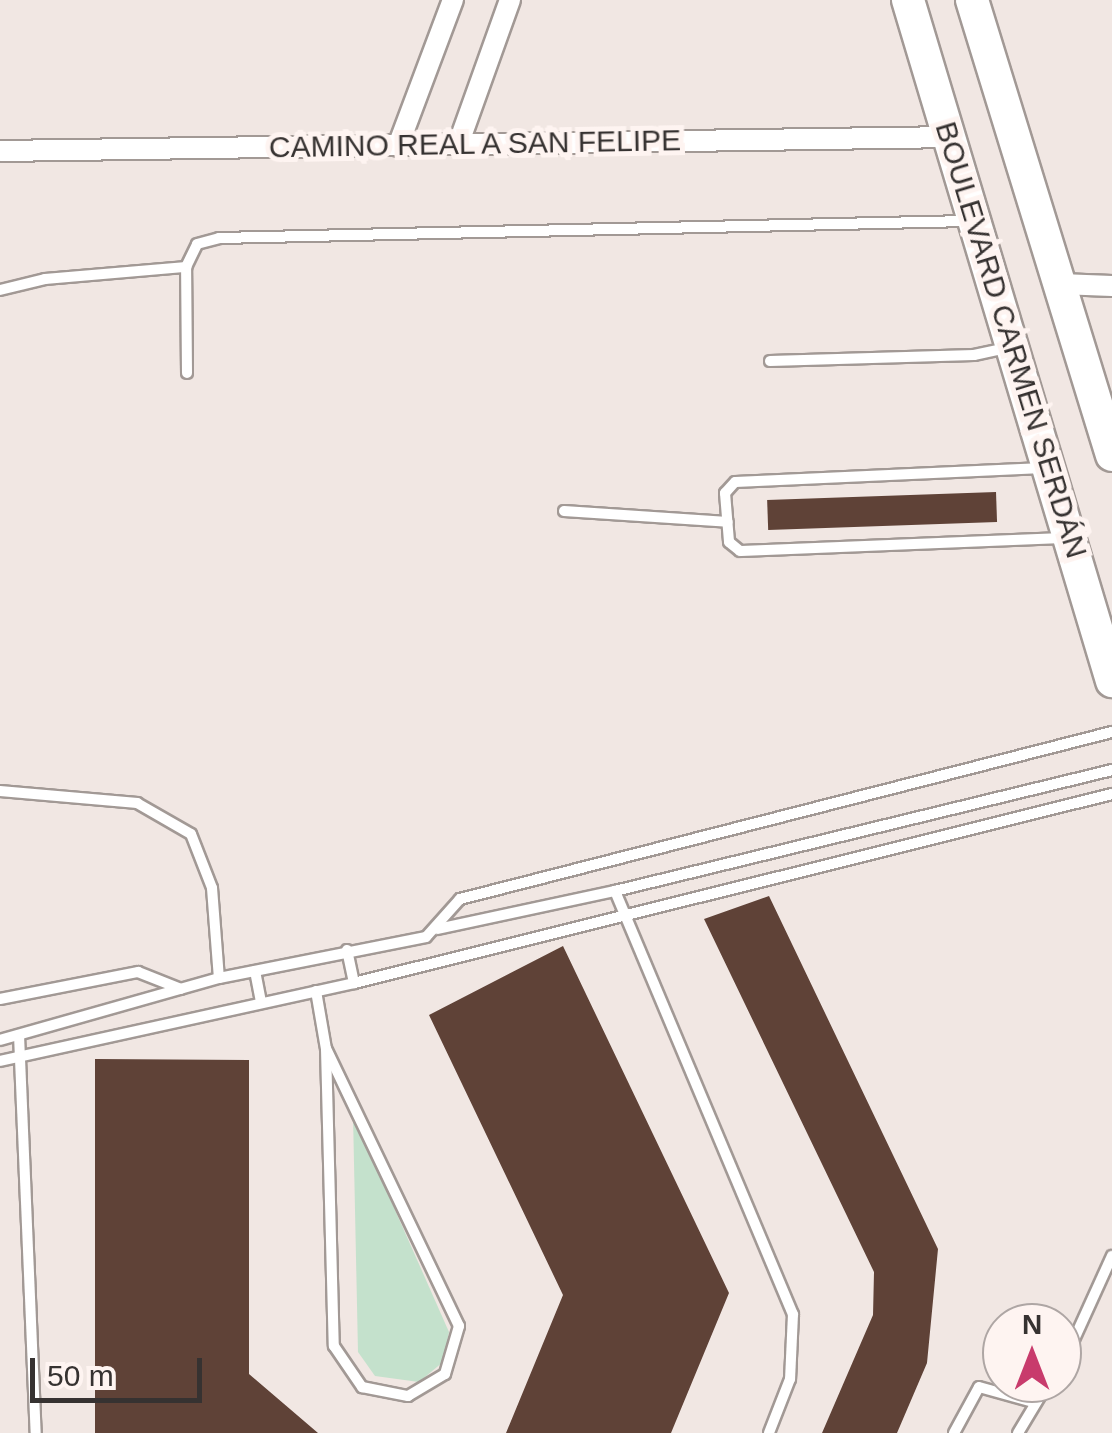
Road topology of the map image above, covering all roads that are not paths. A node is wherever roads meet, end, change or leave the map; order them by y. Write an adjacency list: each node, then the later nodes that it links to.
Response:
1 (453, 0): 7 (street)
2 (510, 0): 6 (street)
3 (908, 0): 5 (main road, BOULEVARD CARMEN SERDÁN)
4 (972, 0): 11 (main road, BOULEVARD CARMEN SERDÁN)
5 (950, 137): 6 (street, CAMINO REAL A SAN FELIPE); 9 (main road, BOULEVARD CARMEN SERDÁN)
6 (458, 145): 7 (street, CAMINO REAL A SAN FELIPE)
7 (398, 146): 8 (street, CAMINO REAL A SAN FELIPE)
8 (0, 151)
9 (976, 221): 10 (lane); 14 (main road, BOULEVARD CARMEN SERDÁN)
10 (186, 267): 13 (lane); 16 (lane)
11 (1060, 284): 12 (street); 17 (main road, BOULEVARD CARMEN SERDÁN)
12 (1112, 286)
13 (0, 290)
14 (1013, 346): 15 (lane); 18 (main road, BOULEVARD CARMEN SERDÁN)
15 (770, 361)
16 (187, 373)
17 (1112, 455)
18 (1049, 468): 20 (lane); 21 (main road, BOULEVARD CARMEN SERDÁN)
19 (564, 511): 20 (lane)
20 (728, 522): 21 (lane)
21 (1070, 538): 22 (main road, BOULEVARD CARMEN SERDÁN)
22 (1112, 681)
23 (1112, 732): 29 (lane)
24 (1112, 770): 27 (lane)
25 (0, 791): 32 (lane)
26 (1112, 794): 28 (lane)
27 (615, 891): 28 (lane); 29 (lane)
28 (629, 916): 33 (lane); 48 (lane)
29 (437, 929): 30 (lane)
30 (347, 950): 31 (lane); 33 (lane)
31 (255, 971): 32 (lane); 37 (lane)
32 (220, 978): 34 (lane)
33 (354, 983): 35 (lane)
34 (181, 989): 36 (lane); 38 (lane)
35 (316, 991): 37 (lane); 40 (lane)
36 (0, 999)
37 (261, 1002): 41 (lane)
38 (19, 1035): 39 (lane); 41 (lane)
39 (0, 1040)
40 (326, 1049): 40 (lane)
41 (23, 1056): 42 (lane); 47 (lane)
42 (0, 1061)
43 (1112, 1256): 44 (lane)
44 (1082, 1331)
45 (982, 1388): 49 (lane)
46 (1033, 1403): 50 (lane)
47 (36, 1433)
48 (768, 1433)
49 (954, 1433)
50 (1018, 1433)

